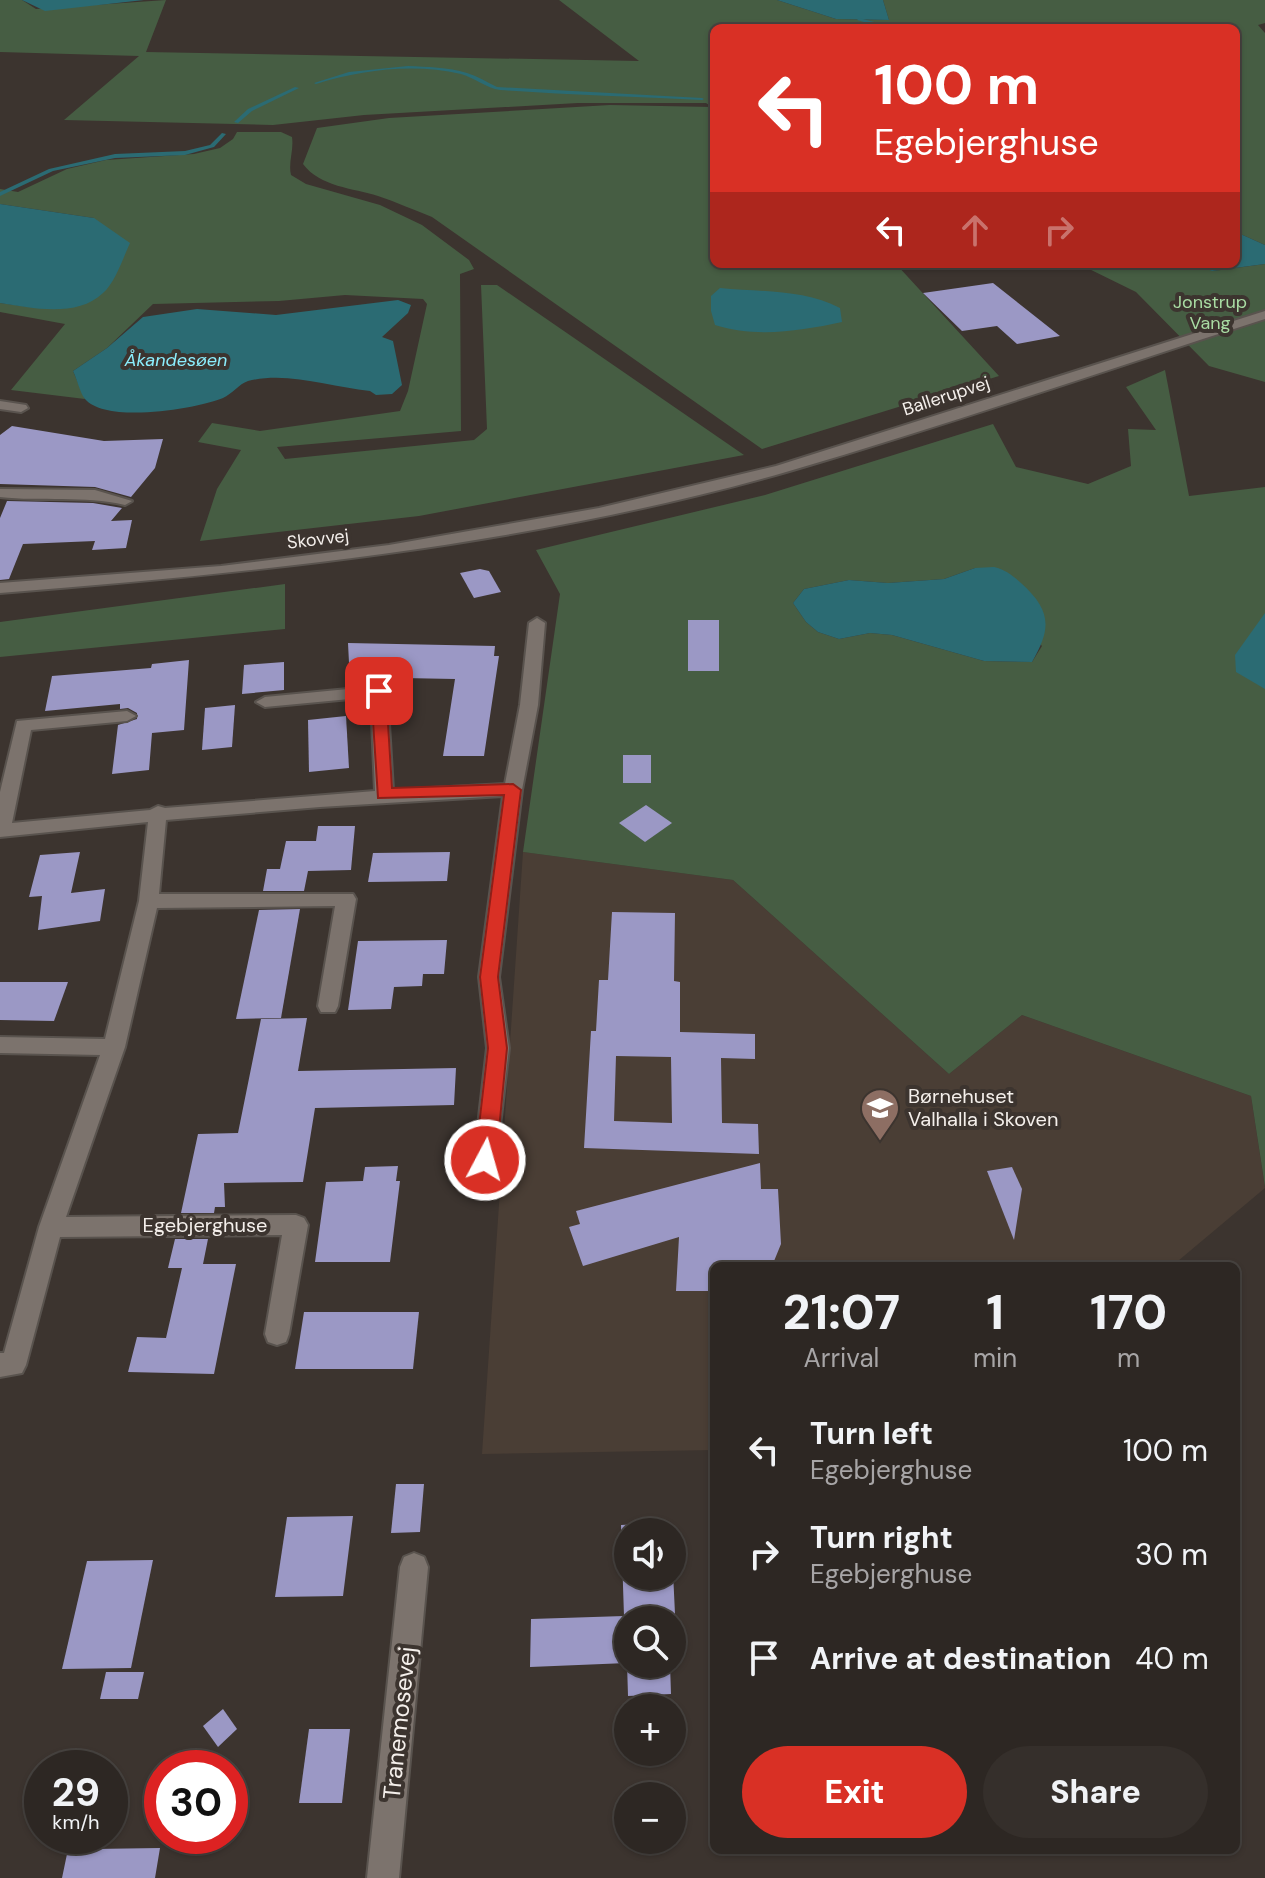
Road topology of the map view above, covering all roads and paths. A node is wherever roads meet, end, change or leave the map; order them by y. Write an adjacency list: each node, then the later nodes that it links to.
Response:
1 (1265, 315): 6 (street, Ballerupvej)
2 (0, 405): 3 (street)
3 (21, 408)
4 (0, 493): 5 (street)
5 (125, 501)
6 (637, 504): 7 (street, Skovvej)
7 (0, 588)
8 (537, 623): 11 (street)
9 (265, 702): 12 (street)
10 (127, 716): 14 (street)
11 (513, 790): 12 (street); 19 (street)
12 (384, 794): 13 (street)
13 (158, 812): 14 (street); 15 (street)
14 (1, 831)
15 (149, 901): 16 (street); 18 (street)
16 (328, 1006)
17 (0, 1045): 18 (street)
18 (114, 1047): 20 (street)
19 (485, 1160)
20 (51, 1227): 21 (street, Egebjerghuse); 22 (street)
21 (277, 1334)
22 (0, 1365)
23 (414, 1567): 24 (street, Tranemosevej)
24 (383, 1878)

